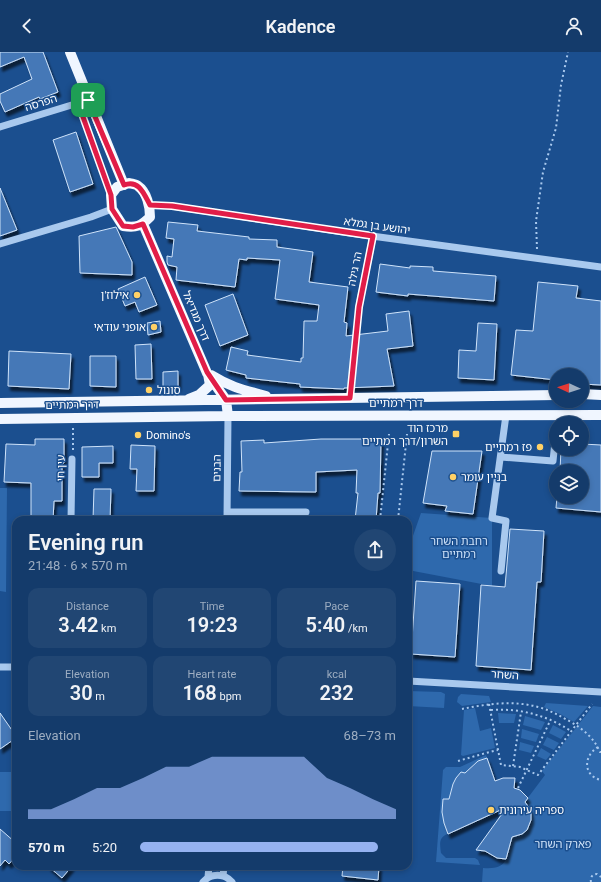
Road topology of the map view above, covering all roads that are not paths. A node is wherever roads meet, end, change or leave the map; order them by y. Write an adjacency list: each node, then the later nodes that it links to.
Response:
1 (70, 52): 2 (main road)
2 (88, 100): 3 (street, הפרסה); 4 (main road)
3 (0, 128)
4 (124, 185): 5 (main road); 6 (main road)
5 (150, 205): 7 (main road); 8 (street, יהושע בן גמלא)
6 (112, 209): 7 (main road); 9 (street)
7 (143, 224): 12 (main road, דרך מגדיאל)
8 (373, 236): 10 (street, יהושע בן גמלא); 11 (street, הר גילה)
9 (0, 244)
10 (601, 266)
11 (359, 307)
12 (207, 372): 16 (main road); 17 (main road, דרך מגדיאל); 18 (main road)
13 (589, 394): 15 (main road)
14 (549, 395): 16 (main road, דרך רמתיים)
15 (601, 395)
16 (280, 399): 17 (main road, דרך רמתיים)
17 (226, 400): 18 (main road, דרך רמתיים); 22 (main road, דרך מגדיאל)
18 (183, 401): 19 (main road, דרך רמתיים)
19 (0, 403)
20 (506, 415): 22 (main road, דרך רמתיים); 25 (main road, דרך רמתיים); 27 (street)
21 (601, 415): 23 (main road, דרך רמתיים)
22 (228, 416): 24 (main road, דרך רמתיים); 29 (street, הבנים)
23 (589, 416)
24 (0, 418)
25 (549, 418)
26 (553, 456): 27 (street)
27 (501, 457): 33 (street)
28 (72, 459): 31 (street, עין חי)
29 (227, 512): 30 (street); 32 (street, הבנים)
30 (306, 512)
31 (71, 516)
32 (227, 516)
33 (501, 571)
34 (0, 666): 35 (street)
35 (12, 667)
36 (412, 681): 37 (street, השחר)
37 (601, 692)
38 (208, 870): 41 (street)
39 (224, 870): 40 (street)
40 (223, 876): 41 (street); 42 (street)
41 (206, 880)
42 (232, 882)

